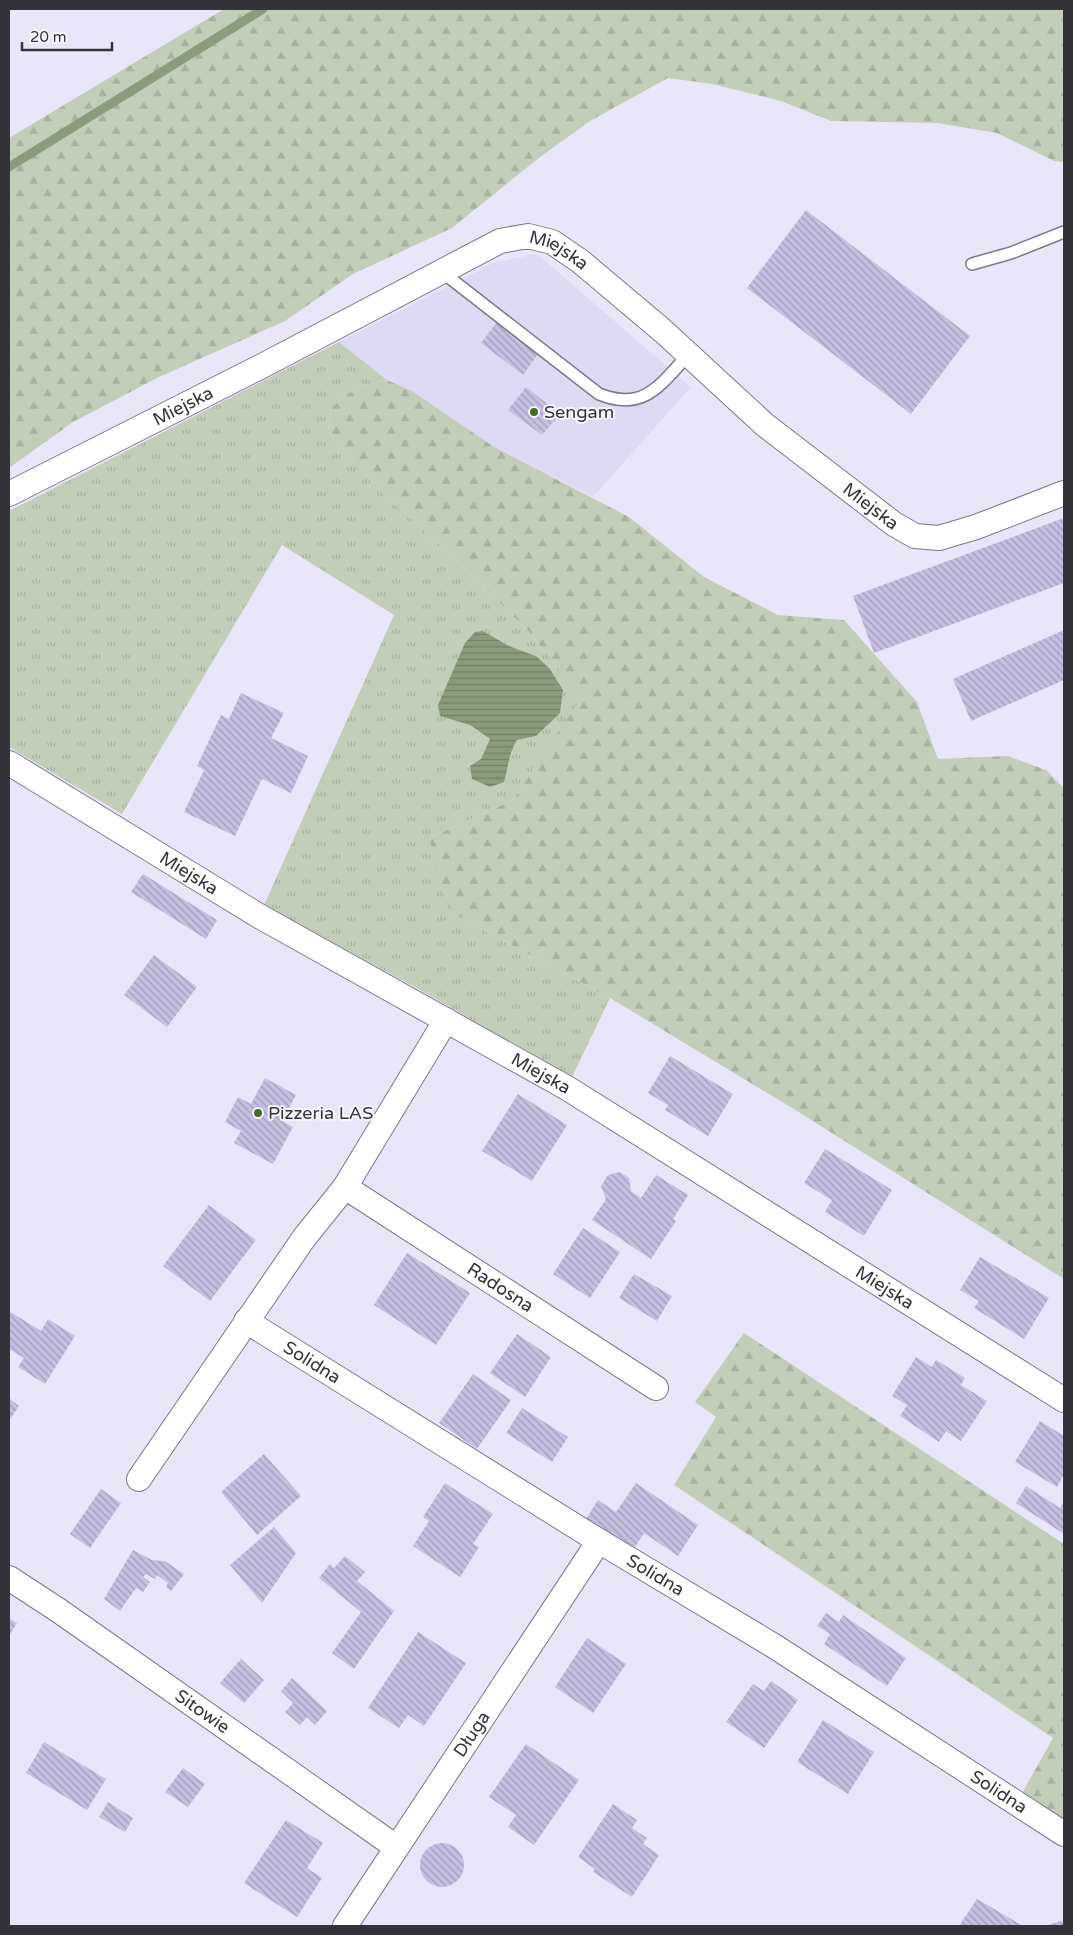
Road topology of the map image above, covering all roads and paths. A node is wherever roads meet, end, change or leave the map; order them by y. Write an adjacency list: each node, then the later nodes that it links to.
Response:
1 (1064, 232): 2 (lane)
2 (972, 264)
3 (442, 272): 4 (street, Miejska); 4 (lane); 6 (street, Miejska)
4 (688, 355): 5 (street, Miejska)
5 (1064, 493)
6 (9, 494)
7 (9, 763): 8 (street, Miejska)
8 (446, 1020): 9 (street); 12 (street, Miejska)
9 (345, 1187): 10 (street); 11 (street, Radosna)
10 (246, 1321): 13 (street); 14 (street, Solidna)
11 (656, 1388)
12 (1064, 1400)
13 (139, 1479)
14 (599, 1541): 16 (street, Solidna); 17 (street, Długa)
15 (9, 1578): 17 (street, Sitowie)
16 (1064, 1834)
17 (396, 1847): 18 (street, Długa)
18 (345, 1926)

